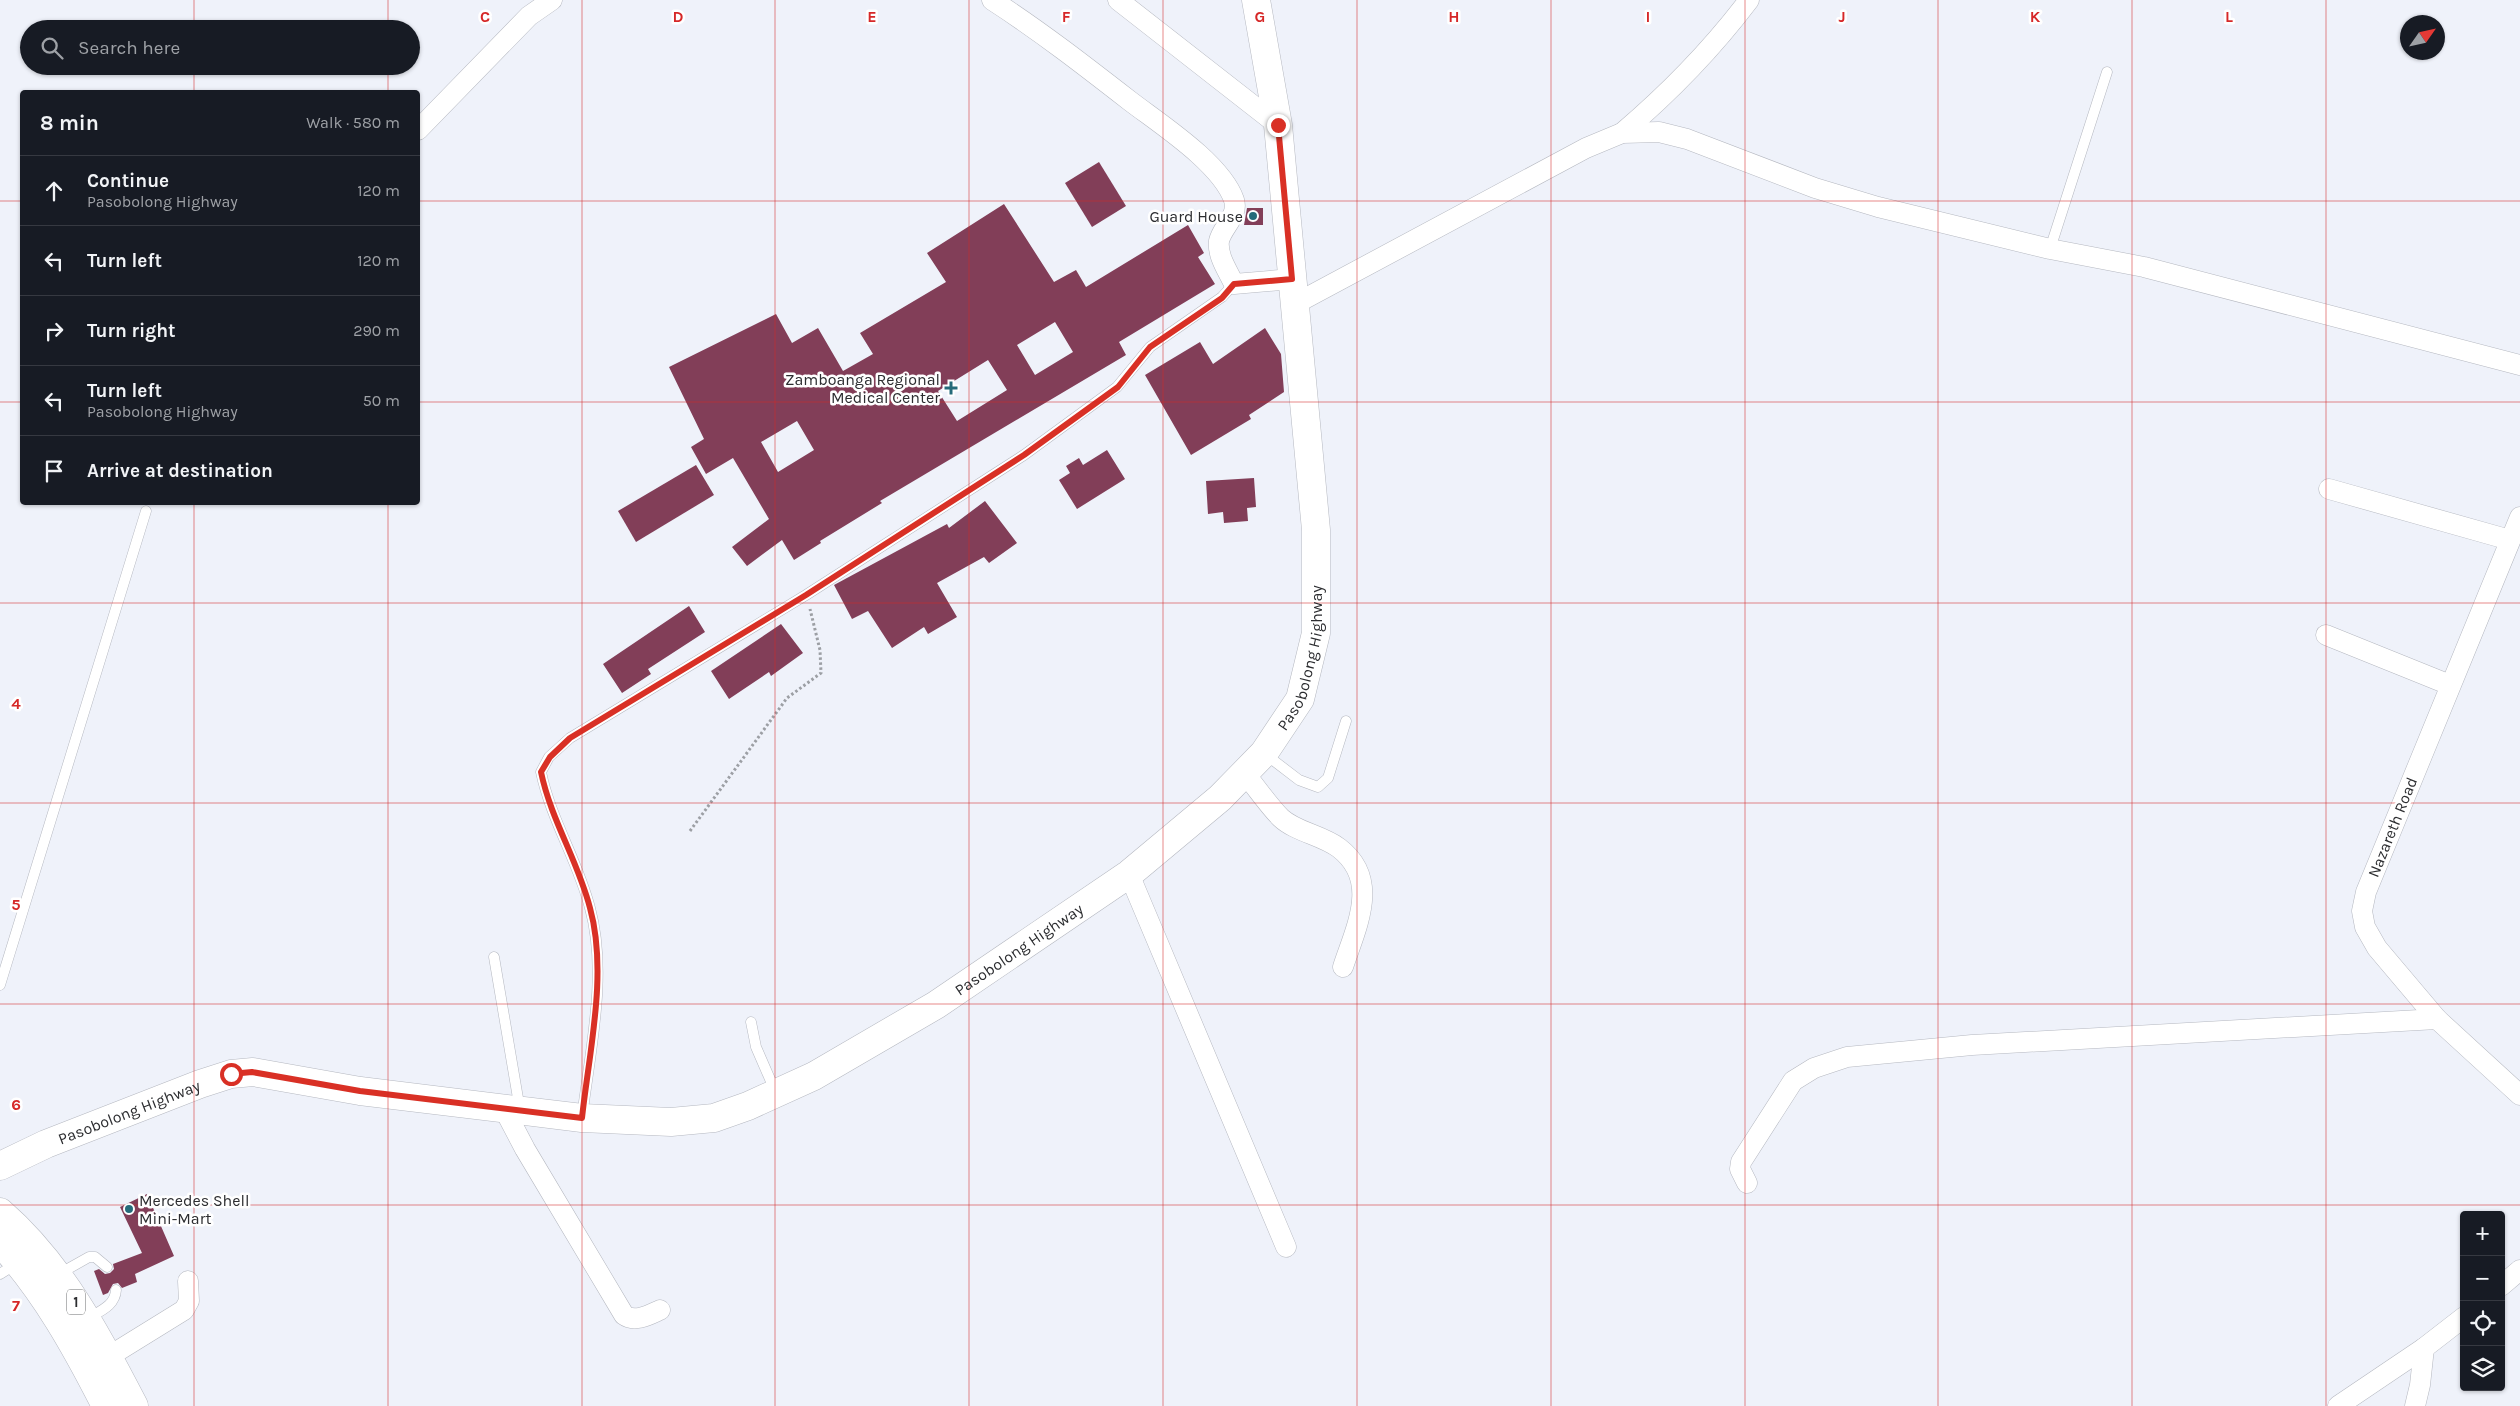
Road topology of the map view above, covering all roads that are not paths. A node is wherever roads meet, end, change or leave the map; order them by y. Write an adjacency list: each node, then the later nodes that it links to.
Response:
1 (552, 0): 6 (street)
2 (992, 0): 12 (street)
3 (1118, 0): 8 (street)
4 (1256, 0): 8 (main road, Pasobolong Highway)
5 (1749, 0): 10 (street)
6 (527, 8): 9 (street)
7 (2107, 72): 11 (lane)
8 (1278, 125): 13 (main road, Pasobolong Highway)
9 (420, 128)
10 (1622, 133): 11 (street); 13 (street)
11 (2050, 249): 14 (street)
12 (1234, 284): 13 (street); 33 (lane)
13 (1292, 292): 22 (main road, Pasobolong Highway)
14 (2520, 365)
15 (2329, 489): 18 (street)
16 (146, 511): 27 (lane)
17 (2520, 517): 18 (street, Nazareth Road)
18 (2510, 540): 20 (street, Nazareth Road)
19 (2326, 635): 20 (street)
20 (2450, 685): 28 (street, Nazareth Road)
21 (1346, 721): 22 (lane)
22 (1264, 753): 23 (main road, Pasobolong Highway)
23 (1245, 774): 24 (main road, Pasobolong Highway); 26 (street)
24 (1129, 874): 30 (main road, Pasobolong Highway); 38 (street)
25 (494, 957): 32 (lane)
26 (1343, 967)
27 (0, 986)
28 (2437, 1019): 31 (street, Nazareth Road); 35 (street)
29 (751, 1022): 30 (lane)
30 (776, 1094): 33 (main road, Pasobolong Highway)
31 (2520, 1095)
32 (512, 1110): 33 (main road, Pasobolong Highway); 34 (main road, Pasobolong Highway); 46 (street)
33 (582, 1118)
34 (0, 1166)
35 (1747, 1183)
36 (0, 1212): 42 (main road, 1)
37 (0, 1242): 40 (main road, 1)
38 (1286, 1247)
39 (107, 1267): 42 (lane)
40 (9, 1268): 42 (main road, 1)
41 (2520, 1270): 44 (street)
42 (48, 1281): 48 (main road, 1)
43 (188, 1281): 50 (street)
44 (2505, 1283)
45 (116, 1290): 48 (lane)
46 (660, 1310)
47 (2460, 1319): 49 (street)
48 (76, 1326): 50 (main road, 1); 51 (main road, 1)
49 (2424, 1348): 53 (street); 54 (street)
50 (108, 1357): 52 (main road, 1)
51 (106, 1406)
52 (134, 1406)
53 (2338, 1406)
54 (2414, 1406)

